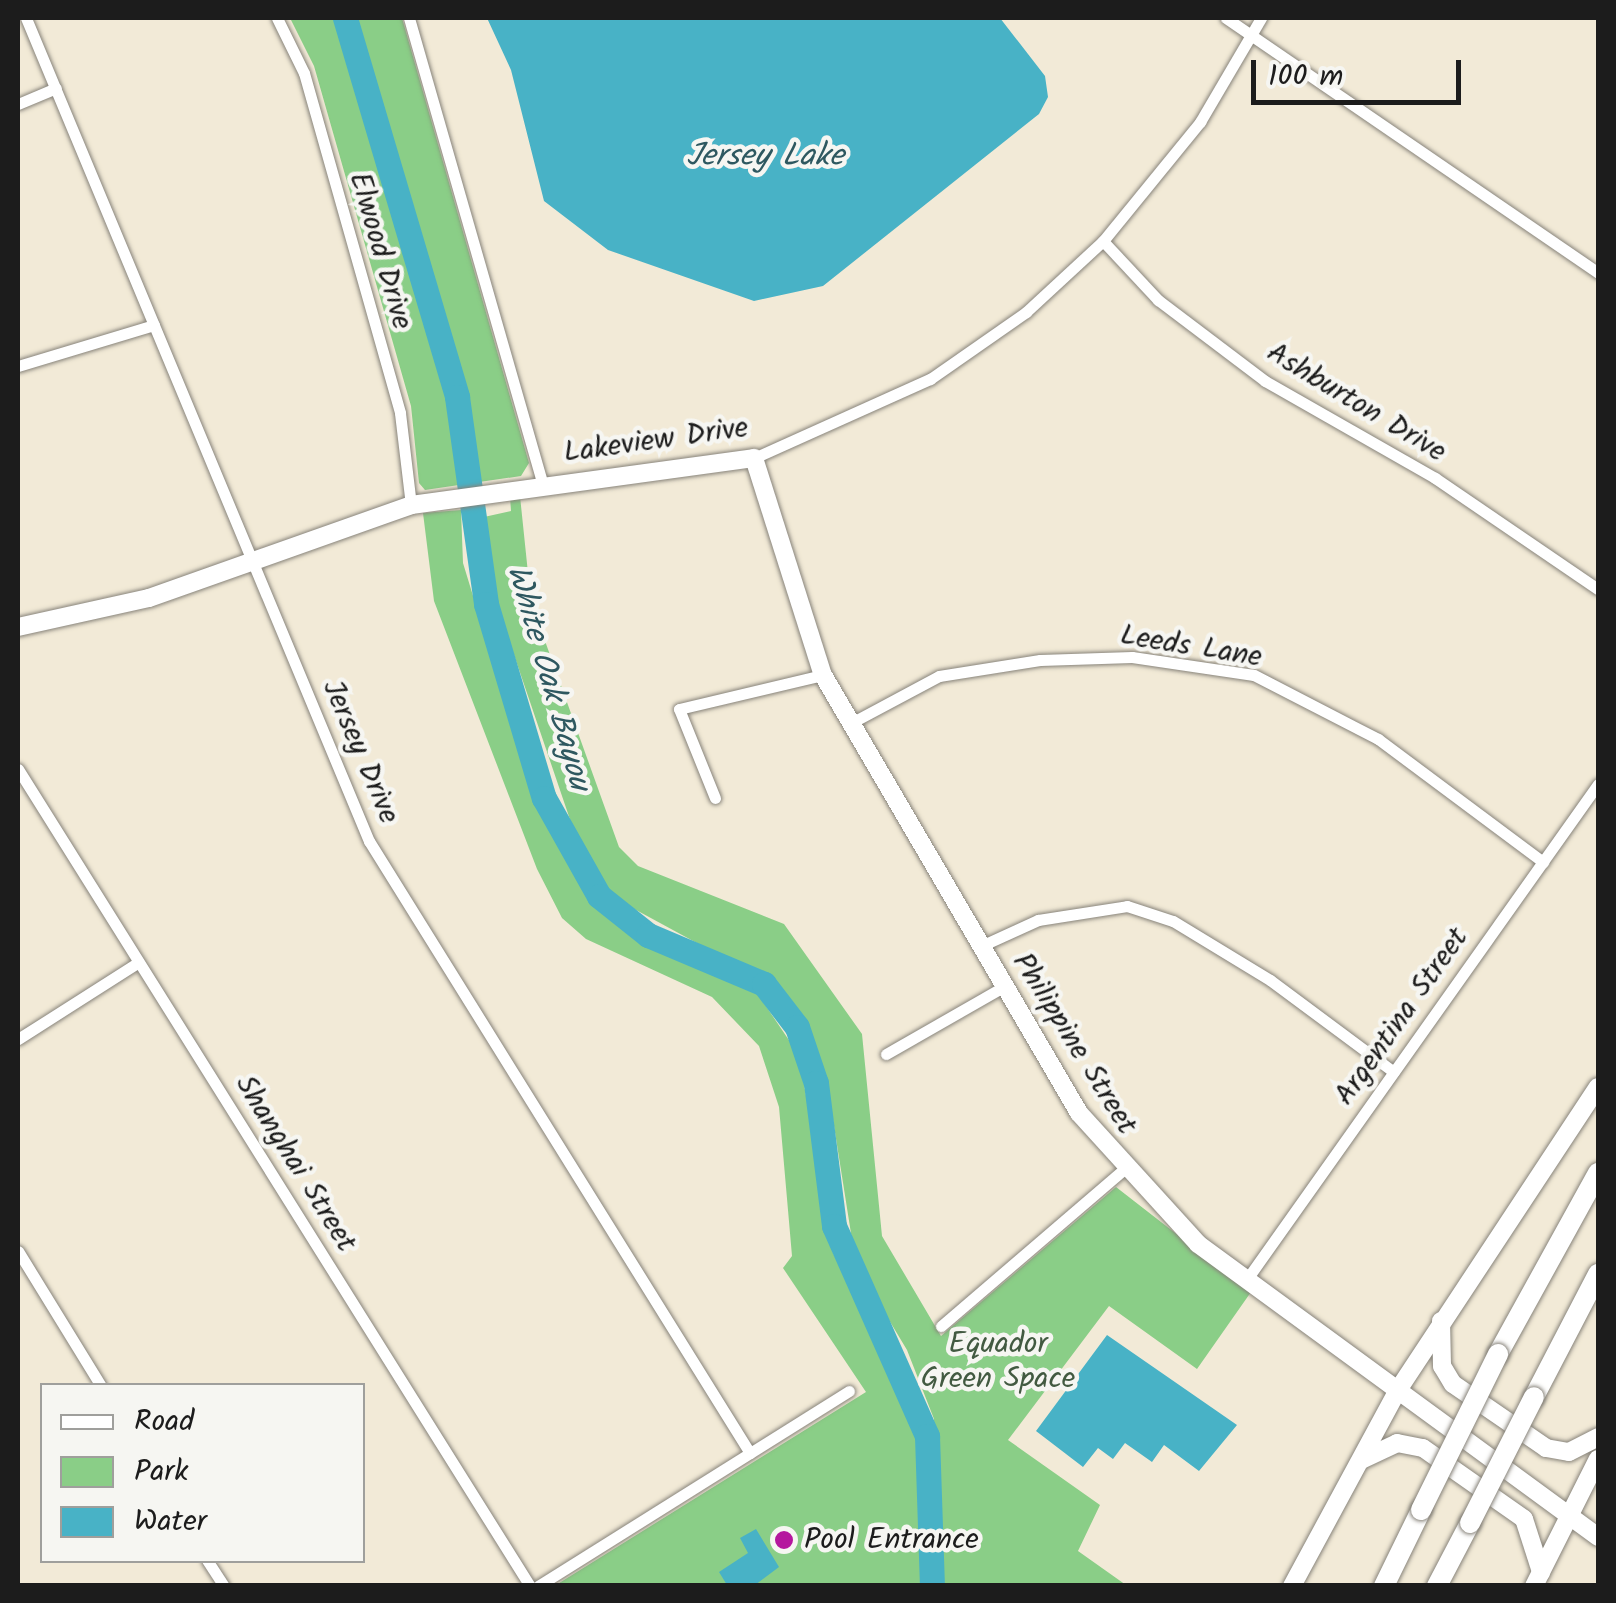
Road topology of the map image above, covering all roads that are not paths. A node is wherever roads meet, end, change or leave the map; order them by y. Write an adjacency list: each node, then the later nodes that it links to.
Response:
1 (26, 18): 7 (street, Jersey Drive)
2 (277, 18): 15 (street, Elwood Drive)
3 (409, 18): 14 (street)
4 (1226, 18): 6 (street)
5 (1261, 18): 6 (street, Lakeview Drive)
6 (1254, 35): 9 (street, Lakeview Drive); 10 (street)
7 (56, 88): 8 (street); 11 (street, Jersey Drive)
8 (18, 104)
9 (1102, 241): 13 (street, Lakeview Drive); 17 (street, Ashburton Drive)
10 (1598, 273)
11 (154, 325): 12 (street); 16 (street, Jersey Drive)
12 (18, 366)
13 (754, 458): 14 (street, Lakeview Drive); 19 (street, Philippine Street)
14 (542, 485): 15 (street, Lakeview Drive)
15 (412, 506): 16 (street, Lakeview Drive)
16 (254, 559): 18 (street, Lakeview Drive); 43 (street, Jersey Drive)
17 (1598, 589)
18 (18, 627)
19 (822, 675): 20 (street, Philippine Street); 23 (street)
20 (852, 723): 24 (street, Leeds Lane); 25 (street, Philippine Street)
21 (18, 769): 26 (street, Shanghai Street)
22 (1598, 784): 24 (street, Argentina Street)
23 (714, 798)
24 (1543, 862): 30 (street, Argentina Street)
25 (981, 946): 27 (street, Philippine Street); 30 (street)
26 (139, 962): 28 (street); 51 (street, Shanghai Street)
27 (1003, 987): 29 (street); 32 (street, Philippine Street)
28 (18, 1039)
29 (886, 1054)
30 (1394, 1072): 36 (street, Argentina Street)
31 (1598, 1086): 37 (street)
32 (1123, 1170): 36 (street, Philippine Street); 38 (street)
33 (1598, 1173): 53 (highway, bridge)
34 (18, 1251): 39 (street)
35 (1598, 1274): 54 (highway, bridge)
36 (1247, 1279): 40 (street, Philippine Street)
37 (1441, 1321): 40 (street); 42 (street)
38 (941, 1326)
39 (98, 1383)
40 (1398, 1390): 45 (street); 46 (street, Philippine Street)
41 (849, 1391): 43 (street)
42 (1598, 1437)
43 (750, 1453): 51 (street)
44 (1598, 1458): 46 (street)
45 (1361, 1460): 49 (street); 52 (street)
46 (1570, 1518): 47 (street, Philippine Street); 49 (street)
47 (1598, 1537)
48 (209, 1563): 50 (street)
49 (1538, 1579)
50 (224, 1586)
51 (534, 1586)
52 (1292, 1586)
53 (1384, 1586)
54 (1438, 1586)

